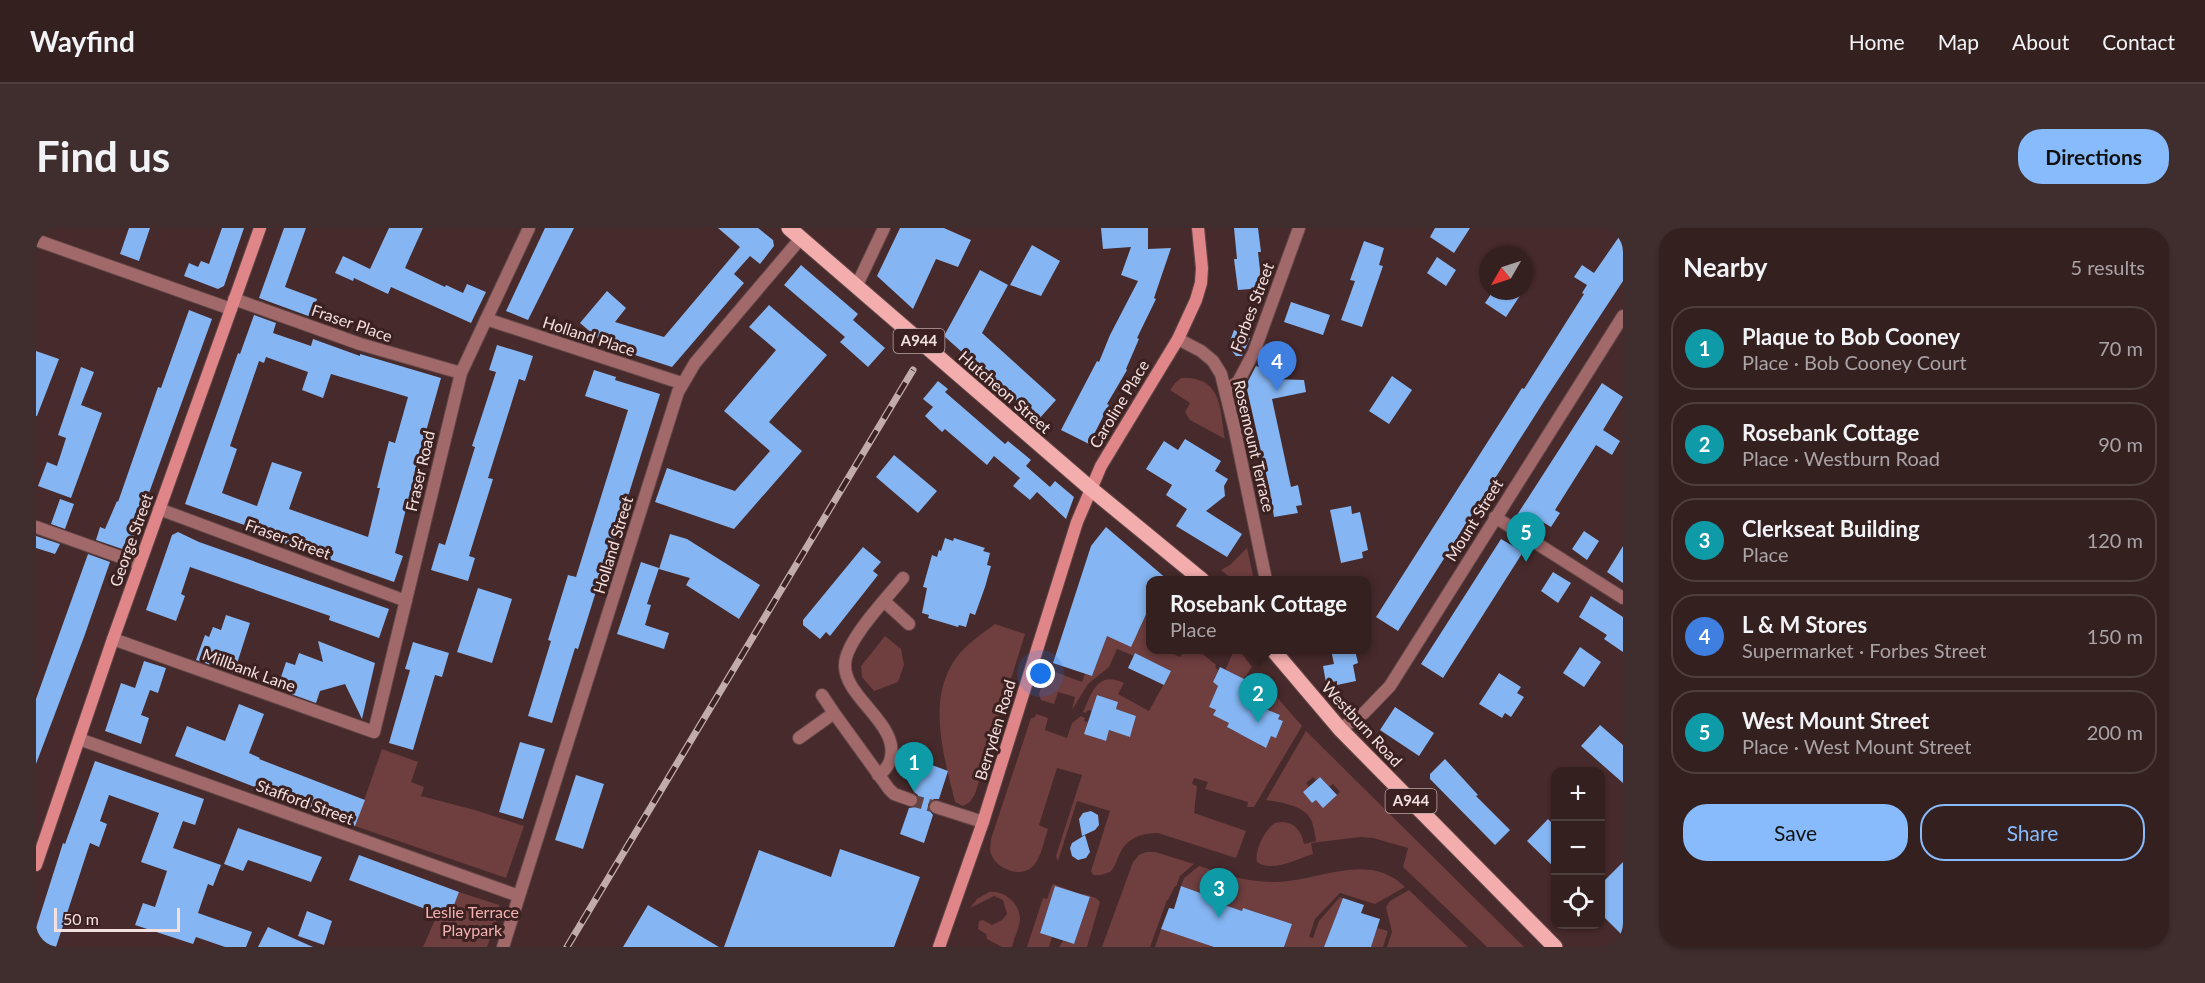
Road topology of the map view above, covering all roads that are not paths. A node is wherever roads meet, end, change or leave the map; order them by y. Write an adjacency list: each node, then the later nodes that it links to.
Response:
1 (260, 228): 9 (main road, George Street)
2 (530, 228): 11 (street, Fraser Road)
3 (884, 228): 8 (street)
4 (1198, 228): 12 (main road, Caroline Place)
5 (1299, 228): 15 (street, Forbes Street)
6 (795, 233): 8 (main road, Hutcheon Street / A944); 14 (street, Holland Street)
7 (36, 240): 9 (street, Fraser Place)
8 (856, 287): 16 (main road, Hutcheon Street / A944)
9 (233, 304): 13 (street, Fraser Place); 17 (main road, George Street)
10 (1623, 316): 18 (street, Mount Street)
11 (486, 319): 13 (street, Fraser Road); 14 (street, Holland Place)
12 (1178, 339): 15 (street, Rosemount Terrace); 16 (main road, Caroline Place)
13 (461, 373): 25 (street, Fraser Road)
14 (681, 383): 41 (street, Holland Street)
15 (1226, 390): 22 (street, Rosemount Terrace)
16 (1090, 488): 21 (main road, A944); 39 (main road, Berryden Road)
17 (159, 509): 20 (main road, George Street); 25 (street, Fraser Street)
18 (1495, 517): 24 (street); 32 (street, Mount Street)
19 (36, 527): 20 (street)
20 (140, 564): 28 (main road, George Street)
21 (1197, 576)
22 (1265, 576)
23 (903, 578): 26 (street)
24 (1623, 598)
25 (406, 601): 33 (street, Fraser Road)
26 (884, 601): 27 (street); 36 (street)
27 (909, 624)
28 (113, 639): 33 (street, Millbank Lane); 35 (main road, George Street)
29 (1277, 654): 32 (main road, Westburn Road / A944)
30 (822, 695): 31 (street)
31 (834, 712): 34 (street); 36 (street)
32 (1340, 729): 44 (main road, Westburn Road / A944)
33 (374, 732)
34 (799, 738)
35 (79, 740): 40 (main road, George Street); 41 (street, Stafford Street)
36 (878, 775): 37 (street)
37 (911, 800)
38 (936, 807): 39 (street)
39 (983, 822): 43 (main road, Berryden Road)
40 (36, 865)
41 (519, 896): 42 (street, Holland Street)
42 (503, 947)
43 (939, 947)
44 (1555, 947)

